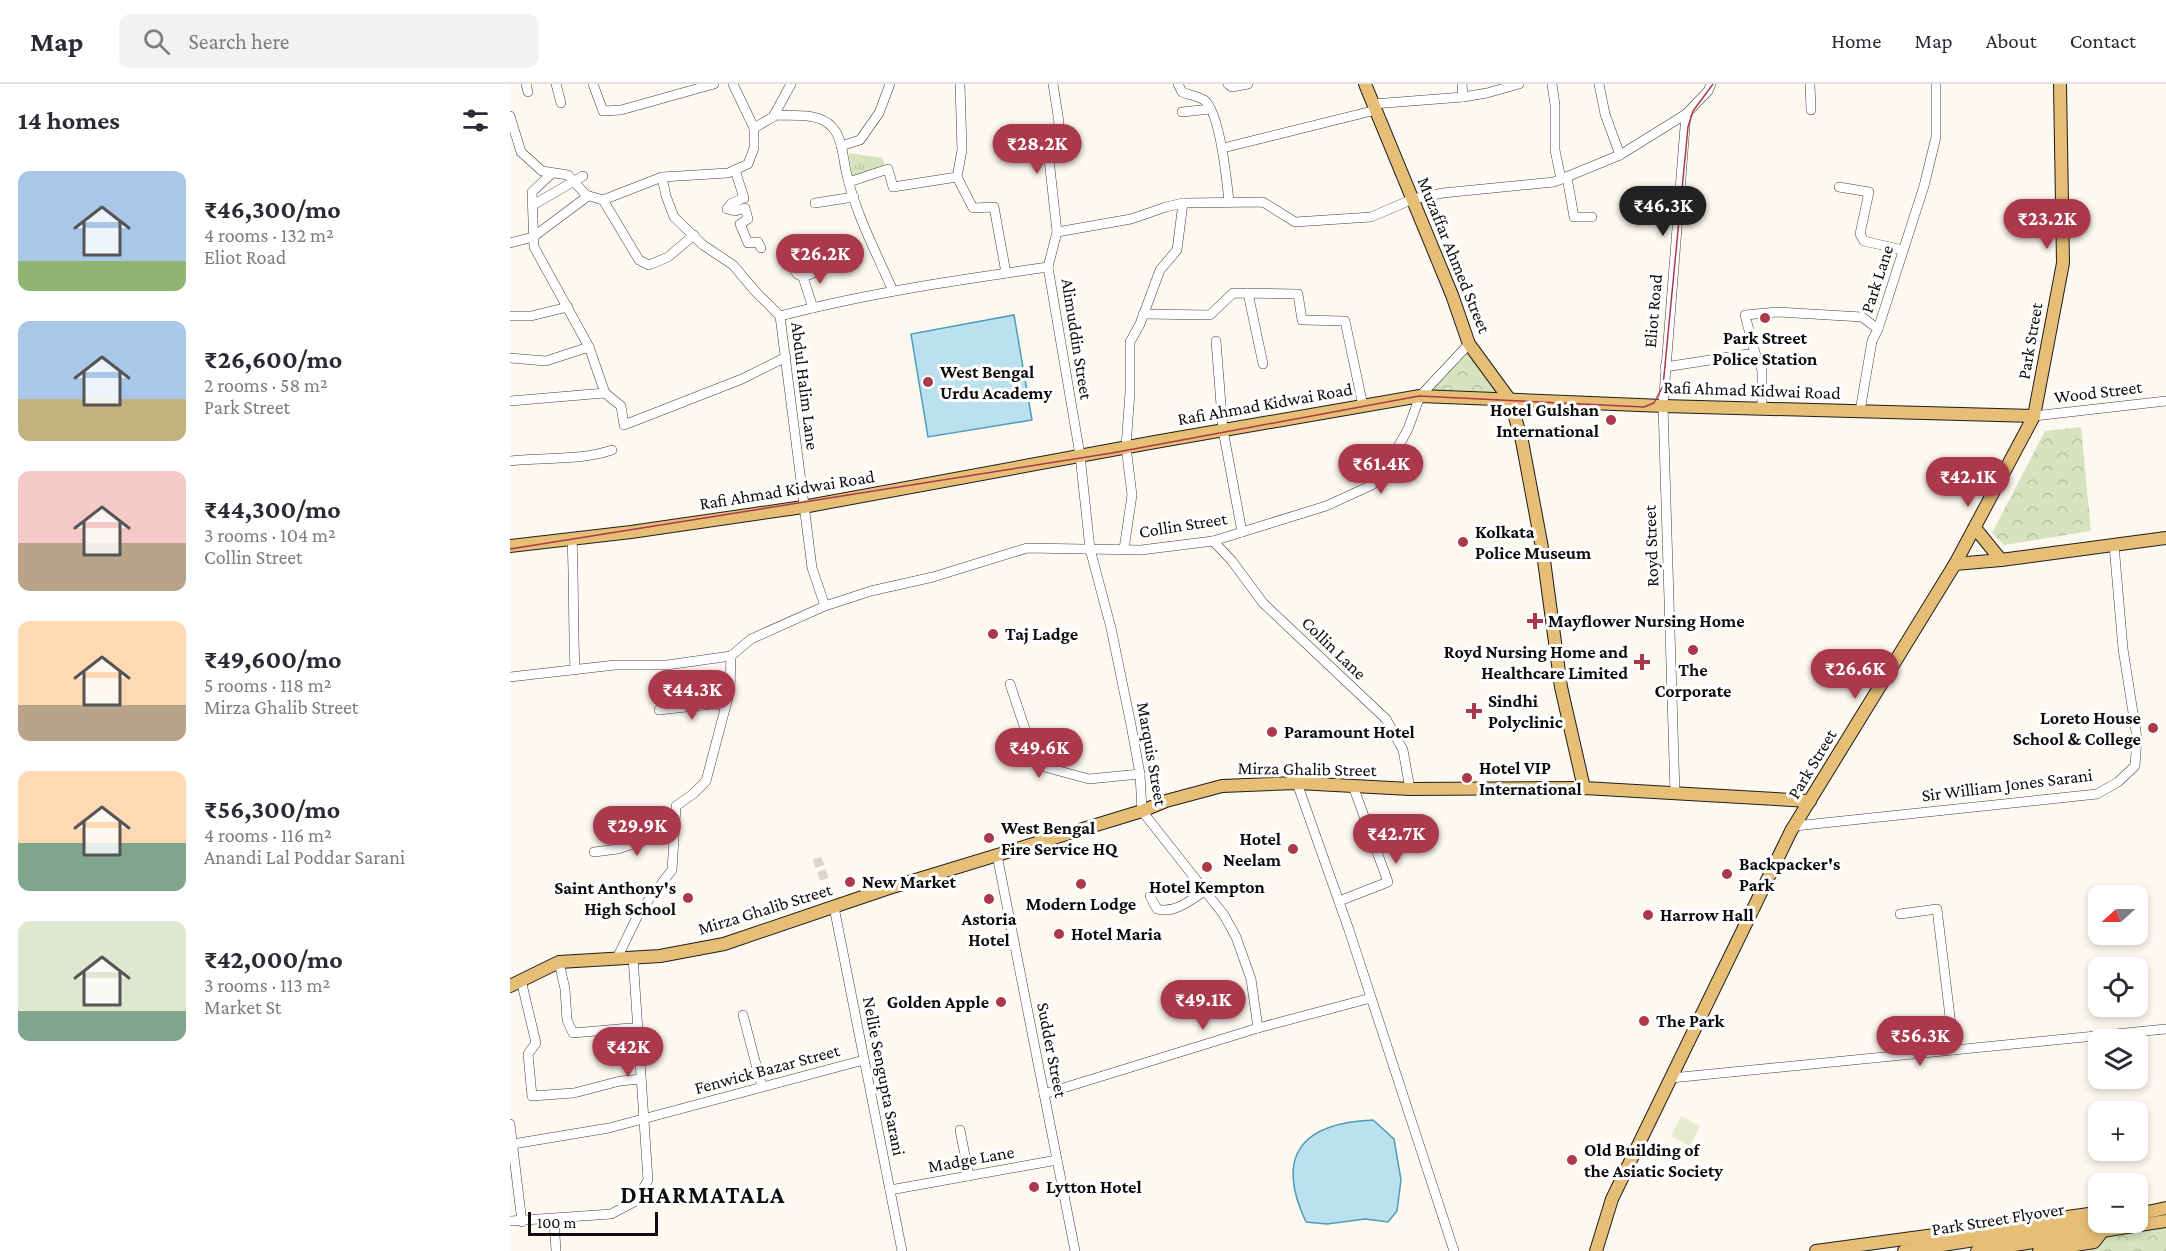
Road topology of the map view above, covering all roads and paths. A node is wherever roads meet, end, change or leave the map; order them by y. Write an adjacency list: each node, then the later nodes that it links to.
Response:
1 (568, 84): 21 (street)
2 (593, 84): 3 (street)
3 (714, 84)
4 (732, 84): 31 (street)
5 (791, 84): 29 (street)
6 (890, 84): 33 (street)
7 (960, 84): 40 (street)
8 (1053, 84): 54 (street, Alimuddin Street)
9 (1178, 84): 25 (street)
10 (1228, 84): 11 (street)
11 (1248, 84)
12 (1365, 84): 24 (main road, Muzaffar Ahmed Street)
13 (1462, 84): 22 (street)
14 (1519, 84): 22 (street)
15 (1552, 84): 41 (street)
16 (1599, 84): 35 (street)
17 (1711, 84): 28 (street)
18 (1810, 84): 26 (street)
19 (1936, 84): 59 (street, Park Lane)
20 (2060, 84): 90 (main road, Park Street)
21 (557, 85): 23 (street)
22 (1463, 97): 24 (street)
23 (561, 103)
24 (1375, 107): 34 (street); 47 (main road, Muzaffar Ahmed Street)
25 (1210, 109): 27 (street); 34 (street)
26 (1811, 110)
27 (1182, 112)
28 (1686, 114): 35 (street); 80 (street, Eliot Road)
29 (774, 115): 31 (street); 33 (street)
30 (510, 116): 32 (street)
31 (754, 128): 36 (street)
32 (513, 140): 37 (street)
33 (841, 146): 43 (street)
34 (1223, 148): 49 (street)
35 (1620, 155): 41 (street)
36 (735, 170): 39 (street); 58 (street)
37 (552, 173): 42 (street); 52 (street)
38 (583, 176): 42 (street)
39 (662, 177): 48 (street); 55 (street, Abdul Halim Lane)
40 (957, 177): 43 (street); 63 (street)
41 (1564, 178): 47 (street); 53 (street)
42 (573, 181): 45 (street); 52 (street)
43 (849, 182): 46 (street)
44 (1839, 187): 59 (street)
45 (588, 196): 48 (street); 56 (street)
46 (854, 197): 50 (street); 65 (street)
47 (1413, 199): 49 (street); 74 (main road, Muzaffar Ahmed Street)
48 (603, 200): 55 (street)
49 (1228, 201): 51 (street)
50 (815, 203)
51 (1183, 203): 54 (street); 69 (street)
52 (532, 205): 56 (street)
53 (1592, 218)
54 (1057, 232): 62 (street, Alimuddin Street)
55 (694, 236): 71 (street, Abdul Halim Lane)
56 (533, 237): 57 (street); 67 (street)
57 (510, 243)
58 (761, 248)
59 (1903, 250): 72 (street, Park Lane)
60 (790, 261): 64 (street)
61 (832, 265): 64 (street)
62 (1048, 267): 63 (street); 94 (street, Alimuddin Street)
63 (1006, 273): 65 (street)
64 (803, 277): 68 (street)
65 (893, 291): 68 (street)
66 (1248, 293): 69 (street); 79 (street); 86 (street)
67 (568, 307): 70 (street); 75 (street)
68 (813, 308): 71 (street)
69 (1143, 314): 92 (street)
70 (510, 316)
71 (780, 316): 77 (street, Abdul Halim Lane)
72 (1878, 329): 76 (street, Park Lane); 89 (street)
73 (1216, 341): 91 (street)
74 (1469, 344): 82 (street, Collin Street); 83 (main road, Muzaffar Ahmed Street)
75 (590, 347): 78 (street); 81 (street)
76 (1755, 353): 80 (street); 88 (street)
77 (786, 357): 81 (street); 96 (street, Abdul Halim Lane)
78 (510, 358)
79 (1263, 364)
80 (1665, 367): 87 (street, Eliot Road)
81 (604, 393): 84 (street)
82 (1420, 396): 83 (main road, Rafi Ahmad Kidwai Road); 86 (main road, Rafi Ahmad Kidwai Road); 98 (street, Collin Street)
83 (1510, 400): 87 (main road, Rafi Ahmad Kidwai Road); 118 (main road, Muzaffar Ahmed Street)
84 (510, 401)
85 (2166, 401): 90 (street, Wood Street)
86 (1363, 406): 91 (main road, Rafi Ahmad Kidwai Road)
87 (1663, 406): 88 (main road, Rafi Ahmad Kidwai Road); 120 (street, Royd Street)
88 (1762, 409): 89 (main road, Rafi Ahmad Kidwai Road)
89 (1860, 411): 90 (main road, Rafi Ahmad Kidwai Road)
90 (2034, 416): 97 (main road, Park Street)
91 (1223, 430): 92 (main road, Rafi Ahmad Kidwai Road); 98 (street)
92 (1126, 447): 94 (main road, Rafi Ahmad Kidwai Road); 105 (street)
93 (612, 450): 95 (street)
94 (1080, 457): 96 (main road, Rafi Ahmad Kidwai Road); 104 (street, Marquis Street)
95 (510, 461)
96 (803, 507): 100 (main road, Rafi Ahmad Kidwai Road); 108 (street)
97 (1975, 528): 106 (main road); 107 (main road, Park Street)
98 (1242, 532): 101 (street, Collin Street)
99 (2166, 538): 102 (main road)
100 (572, 539): 103 (main road, Rafi Ahmad Kidwai Road); 110 (street)
101 (1213, 541): 105 (street, Collin Street); 119 (street, Collin Lane)
102 (2114, 544): 106 (main road); 123 (street, Sir William Jones Sarani)
103 (510, 546)
104 (1090, 549): 105 (street, Collin Street); 108 (street, Collin Street); 115 (street, Marquis Street)
105 (1124, 549)
106 (2001, 560): 107 (main road)
107 (1955, 564): 121 (main road, Park Street)
108 (825, 606): 109 (street, Collin Street)
109 (731, 656): 110 (street); 113 (street)
110 (575, 670): 111 (street)
111 (510, 677)
112 (1010, 684): 115 (street)
113 (725, 705): 114 (street); 124 (street)
114 (658, 710)
115 (1140, 774): 122 (street, Marquis Street)
116 (1297, 783): 117 (main road, Mirza Ghalib Street); 122 (main road, Mirza Ghalib Street); 129 (street)
117 (1353, 786): 119 (main road, Mirza Ghalib Street); 129 (street)
118 (1584, 788): 119 (main road, Mirza Ghalib Street); 120 (main road, Mirza Ghalib Street)
119 (1410, 789)
120 (1675, 792): 121 (main road, Mirza Ghalib Street)
121 (1810, 801): 123 (main road, Park Street)
122 (1142, 811): 126 (main road, Mirza Ghalib Street); 127 (street, Marquis Street)
123 (1796, 826): 143 (main road, Park Street)
124 (674, 834): 125 (street); 133 (street)
125 (594, 852)
126 (997, 855): 130 (main road, Mirza Ghalib Street); 146 (street, Sudder Street)
127 (1205, 891): 128 (street); 138 (street, Marquis Street)
128 (1150, 896)
129 (1339, 901): 136 (street)
130 (834, 907): 132 (main road, Mirza Ghalib Street); 142 (street, Nellie Sengupta Sarani)
131 (1900, 914): 141 (street)
132 (633, 957): 133 (main road, Mirza Ghalib Street); 139 (street)
133 (617, 958): 134 (main road, Mirza Ghalib Street)
134 (559, 962): 135 (main road, Mirza Ghalib Street); 139 (street)
135 (516, 983): 144 (street)
136 (1371, 998): 138 (street); 168 (street)
137 (743, 1015): 145 (street)
138 (1258, 1028): 146 (street)
139 (638, 1029): 144 (street)
140 (2166, 1029): 141 (street)
141 (1954, 1050): 143 (street)
142 (864, 1060): 145 (street, Fenwick Bazar Street); 153 (street, Nellie Sengupta Sarani)
143 (1671, 1078): 169 (main road, Park Street)
144 (641, 1079): 147 (street)
145 (762, 1087): 147 (street, Fenwick Bazar Street)
146 (1044, 1095): 151 (street, Sudder Street)
147 (644, 1118): 150 (street, Fenwick Bazar Street); 157 (street)
148 (510, 1124): 150 (street)
149 (960, 1130): 152 (street)
150 (513, 1144): 160 (street)
151 (1057, 1160): 152 (street, Madge Lane); 167 (street, Sudder Street)
152 (969, 1176): 153 (street, Madge Lane)
153 (890, 1190): 166 (street, Nellie Sengupta Sarani)
154 (2166, 1208): 155 (main road)
155 (2148, 1212)
156 (2088, 1214): 170 (main road)
157 (554, 1219): 160 (street); 165 (street)
158 (510, 1221): 160 (street)
159 (2166, 1221): 161 (main road)
160 (522, 1222)
161 (2148, 1222)
162 (2088, 1228): 163 (main road, Park Street Flyover)
163 (2070, 1232): 171 (main road, Park Street Flyover); 172 (main road, Park Street Flyover)
164 (2097, 1233): 173 (main road)
165 (556, 1251)
166 (902, 1251)
167 (1075, 1251)
168 (1454, 1251)
169 (1596, 1251)
170 (1816, 1251)
171 (1904, 1251)
172 (1977, 1251)
173 (2039, 1251)

